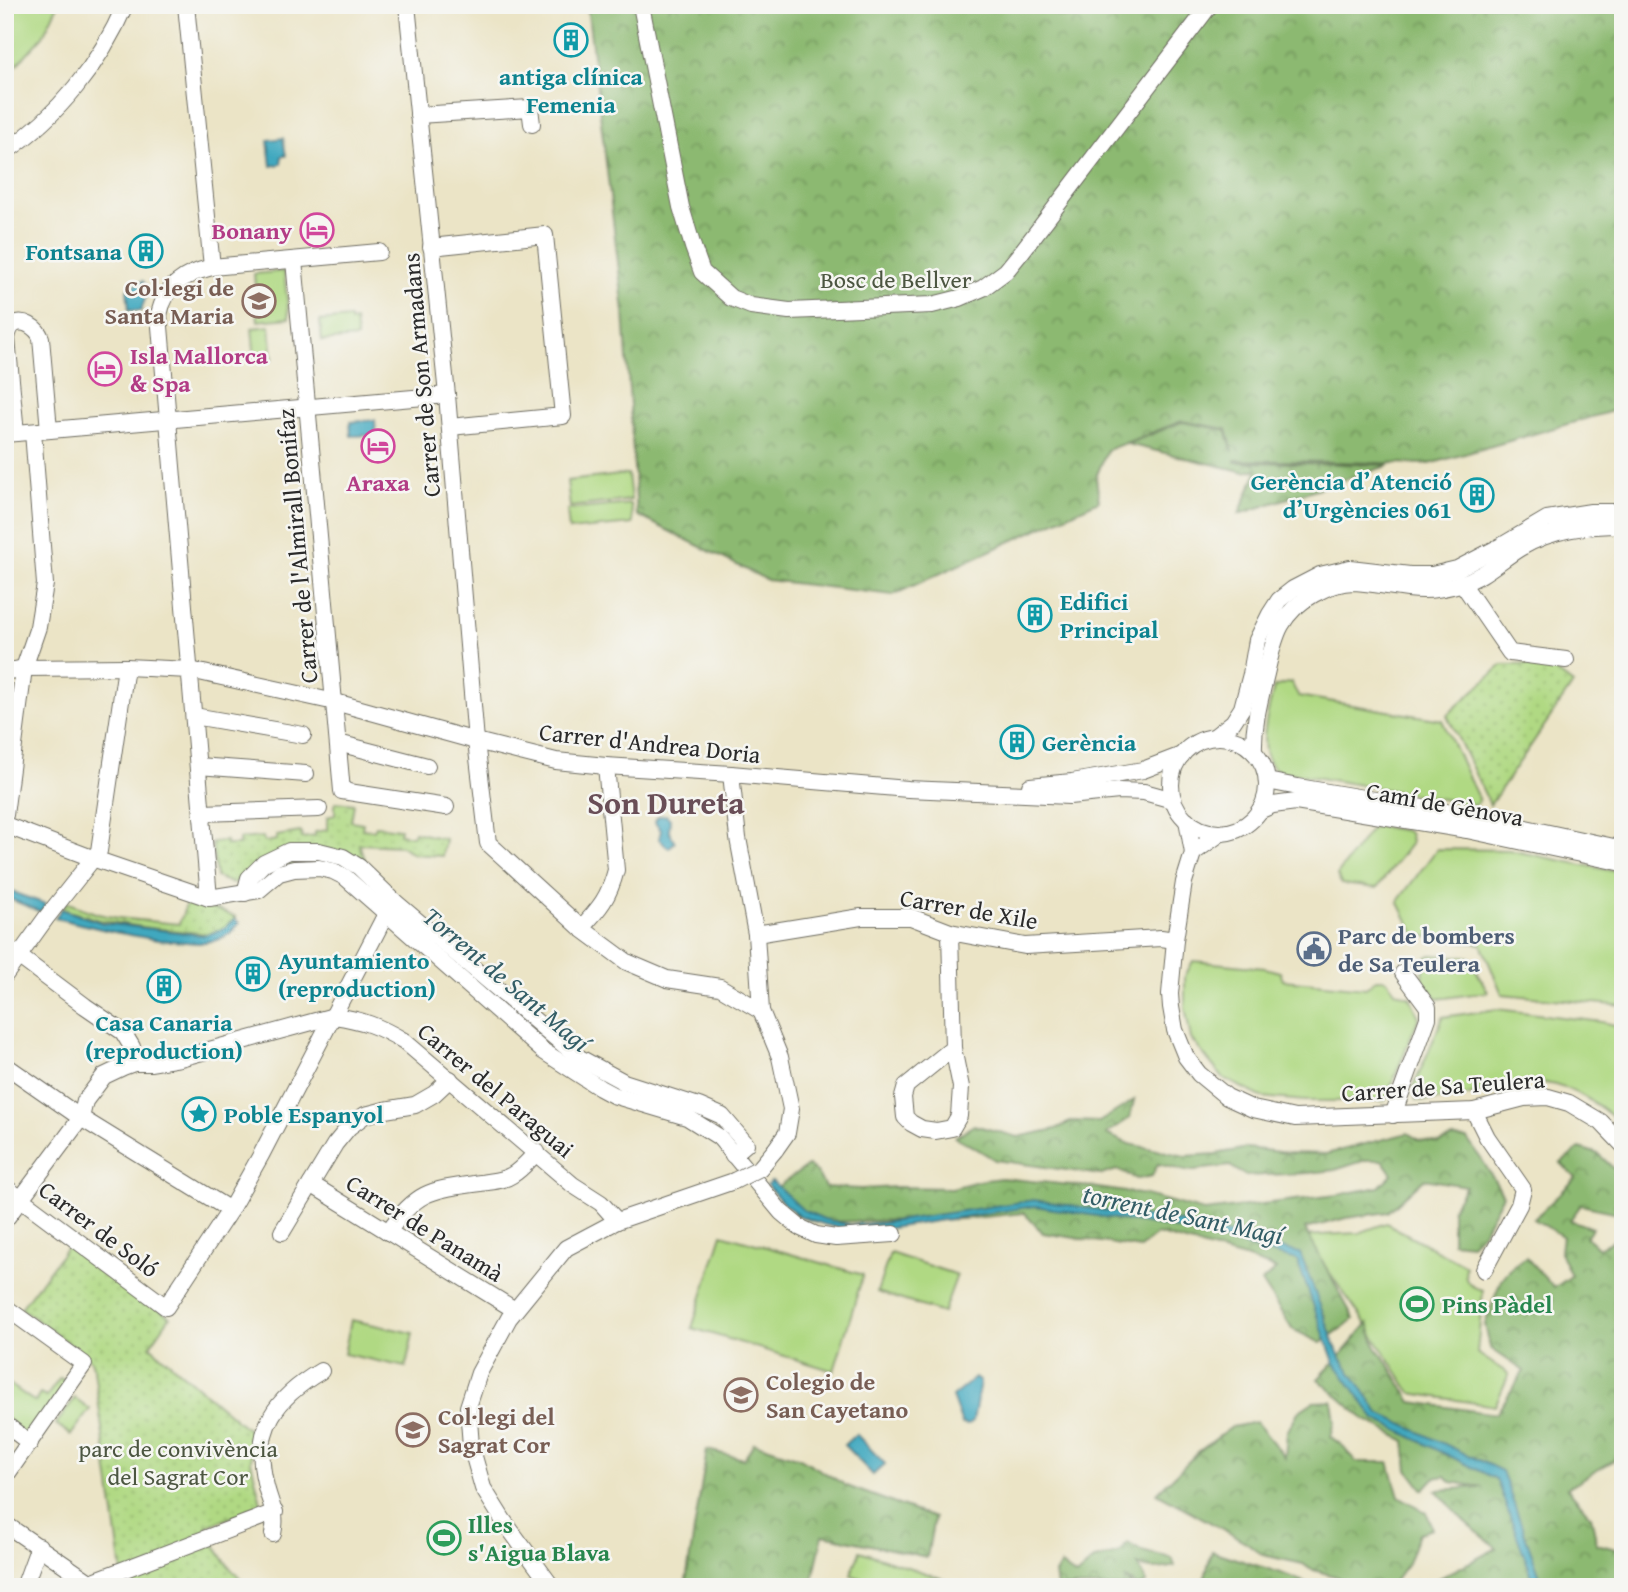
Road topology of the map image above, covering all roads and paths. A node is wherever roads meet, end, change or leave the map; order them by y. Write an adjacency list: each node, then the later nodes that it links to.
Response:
1 (125, 5): 8 (street)
2 (186, 5): 12 (street)
3 (407, 5): 6 (street, Carrer de Son Armadans)
4 (640, 5): 5 (street)
5 (1210, 5)
6 (418, 116): 7 (street); 9 (street, Carrer de Son Armadans)
7 (532, 124)
8 (5, 152)
9 (432, 247): 13 (street, Carrer de Son Armadans); 16 (street)
10 (379, 252): 11 (street)
11 (294, 260): 12 (street); 14 (street, Carrer de l'Almirall Bonifaz)
12 (212, 267): 15 (street)
13 (447, 395): 14 (street); 16 (street, Carrer de Son Armadans)
14 (306, 408): 15 (street); 29 (street, Carrer de l'Almirall Bonifaz)
15 (167, 420): 17 (street); 27 (street)
16 (450, 427): 33 (street, Carrer de Son Armadans)
17 (41, 431): 18 (street); 18 (street); 26 (street)
18 (11, 434)
19 (1623, 512): 21 (street)
20 (1623, 525): 23 (street)
21 (1503, 545): 22 (street); 23 (street)
22 (1410, 575): 23 (street); 32 (street)
23 (1462, 583): 24 (street); 35 (street)
24 (1566, 660)
25 (126, 667): 26 (street, Carrer d'Andrea Doria); 27 (street, Carrer d'Andrea Doria); 55 (street)
26 (24, 668): 28 (street, Carrer d'Andrea Doria); 49 (street)
27 (190, 670): 29 (street, Carrer d'Andrea Doria); 30 (street)
28 (5, 671)
29 (335, 702): 33 (street, Carrer d'Andrea Doria); 34 (street, Carrer de l'Almirall Bonifaz)
30 (194, 716): 31 (street); 37 (street)
31 (303, 735)
32 (1214, 737): 35 (street); 36 (street)
33 (476, 741): 39 (street, Carrer d'Andrea Doria); 60 (street, Carrer de Son Armadans)
34 (338, 744): 38 (street); 45 (street, Carrer de l'Almirall Bonifaz)
35 (1254, 752): 42 (street)
36 (1182, 755): 43 (street); 44 (street)
37 (198, 766): 40 (street); 48 (street)
38 (427, 766)
39 (606, 766): 41 (street, Carrer d'Andrea Doria); 60 (street)
40 (306, 774)
41 (731, 774): 43 (street, Carrer d'Andrea Doria); 62 (street)
42 (1267, 781): 47 (street); 53 (street, Camí de Gènova)
43 (978, 792): 44 (street, Carrer d'Andrea Doria)
44 (1173, 800): 50 (street)
45 (446, 807)
46 (319, 809): 48 (street)
47 (1259, 811): 52 (street); 56 (street, Camí de Gènova)
48 (202, 813): 58 (street)
49 (5, 815)
50 (1187, 820): 52 (street); 54 (street, Carrer de Sa Teulera)
51 (5, 825): 55 (street)
52 (1221, 833): 54 (street)
53 (1623, 849)
54 (1193, 853): 63 (street, Carrer de Sa Teulera)
55 (92, 858): 58 (street); 64 (street)
56 (1623, 863)
57 (246, 892): 58 (street); 59 (street); 59 (street)
58 (209, 898)
59 (390, 907): 68 (street); 86 (street)
60 (581, 928): 67 (street, Carrer de Son Armadans)
61 (950, 932): 62 (street, Carrer de Xile); 63 (street, Carrer de Xile); 69 (street)
62 (755, 934): 67 (street)
63 (1175, 940): 74 (street, Carrer de Sa Teulera)
64 (12, 951): 66 (street); 70 (street)
65 (1403, 973): 74 (street)
66 (5, 975)
67 (761, 1011): 83 (street, bridge)
68 (334, 1016): 70 (street); 72 (street, Carrer del Paraguai); 81 (street)
69 (953, 1048): 69 (street)
70 (134, 1063): 75 (street)
71 (5, 1066): 75 (street)
72 (450, 1079): 77 (street, Carrer del Paraguai); 78 (street)
73 (1474, 1111): 74 (street, Carrer de Sa Teulera); 76 (street, Carrer de Sa Teulera); 87 (street)
74 (1393, 1115)
75 (81, 1118): 80 (street); 81 (street)
76 (1623, 1145)
77 (537, 1152): 83 (street, Carrer del Paraguai); 85 (street)
78 (311, 1184): 84 (street); 85 (street, Carrer de Panamà)
79 (5, 1187): 80 (street, Carrer de Soló)
80 (21, 1199): 81 (street, Carrer de Soló); 82 (street)
81 (230, 1210)
82 (5, 1220)
83 (617, 1221): 89 (street)
84 (282, 1231)
85 (388, 1231): 89 (street, Carrer de Panamà)
86 (894, 1234)
87 (1484, 1270)
88 (5, 1307): 92 (street)
89 (515, 1310): 100 (street)
90 (321, 1371): 94 (street)
91 (5, 1424): 92 (street)
92 (30, 1443): 93 (street)
93 (5, 1477)
94 (275, 1512): 96 (street); 98 (street)
95 (5, 1524): 97 (street)
96 (273, 1534)
97 (39, 1546): 98 (street); 99 (street)
98 (94, 1584)
99 (23, 1587)
100 (552, 1587)

